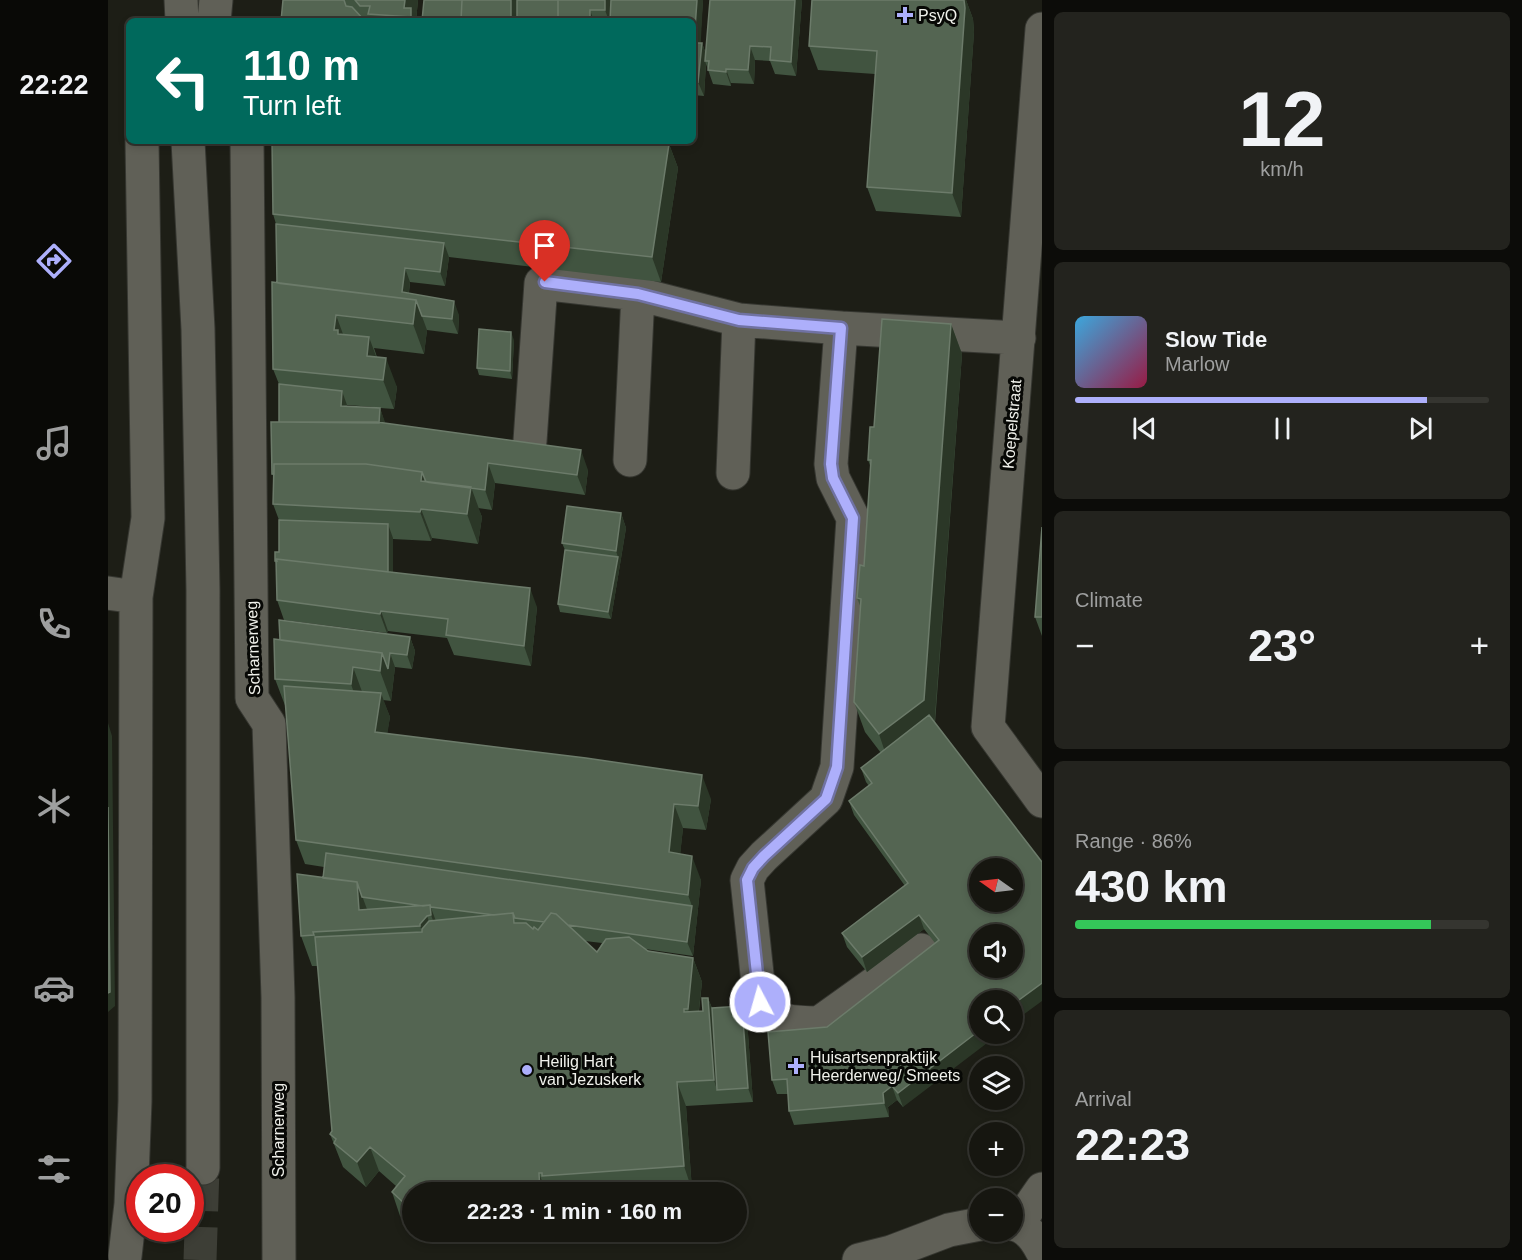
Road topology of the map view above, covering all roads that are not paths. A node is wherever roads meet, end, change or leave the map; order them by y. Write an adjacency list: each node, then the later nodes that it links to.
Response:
1 (181, 0): 3 (street)
2 (216, 0): 4 (street)
3 (182, 18)
4 (214, 18)
5 (1042, 29): 14 (street, Koepelstraat)
6 (141, 144): 18 (street)
7 (188, 144): 13 (street)
8 (208, 144): 13 (street)
9 (247, 144): 29 (street, Scharnerweg)
10 (638, 294): 11 (street); 15 (street); 16 (street)
11 (739, 320): 12 (street); 17 (street)
12 (841, 328): 14 (street); 20 (street)
13 (198, 329): 21 (street)
14 (1019, 338): 19 (street, Koepelstraat)
15 (530, 441)
16 (630, 459)
17 (733, 473)
18 (122, 595): 23 (street)
19 (1042, 801)
20 (921, 950)
21 (203, 1164)
22 (1042, 1189): 24 (street)
23 (119, 1201): 28 (street)
24 (1023, 1214)
25 (969, 1226): 30 (street)
26 (1023, 1230): 27 (street)
27 (1042, 1251)
28 (126, 1256)
29 (279, 1260)
30 (859, 1260)

